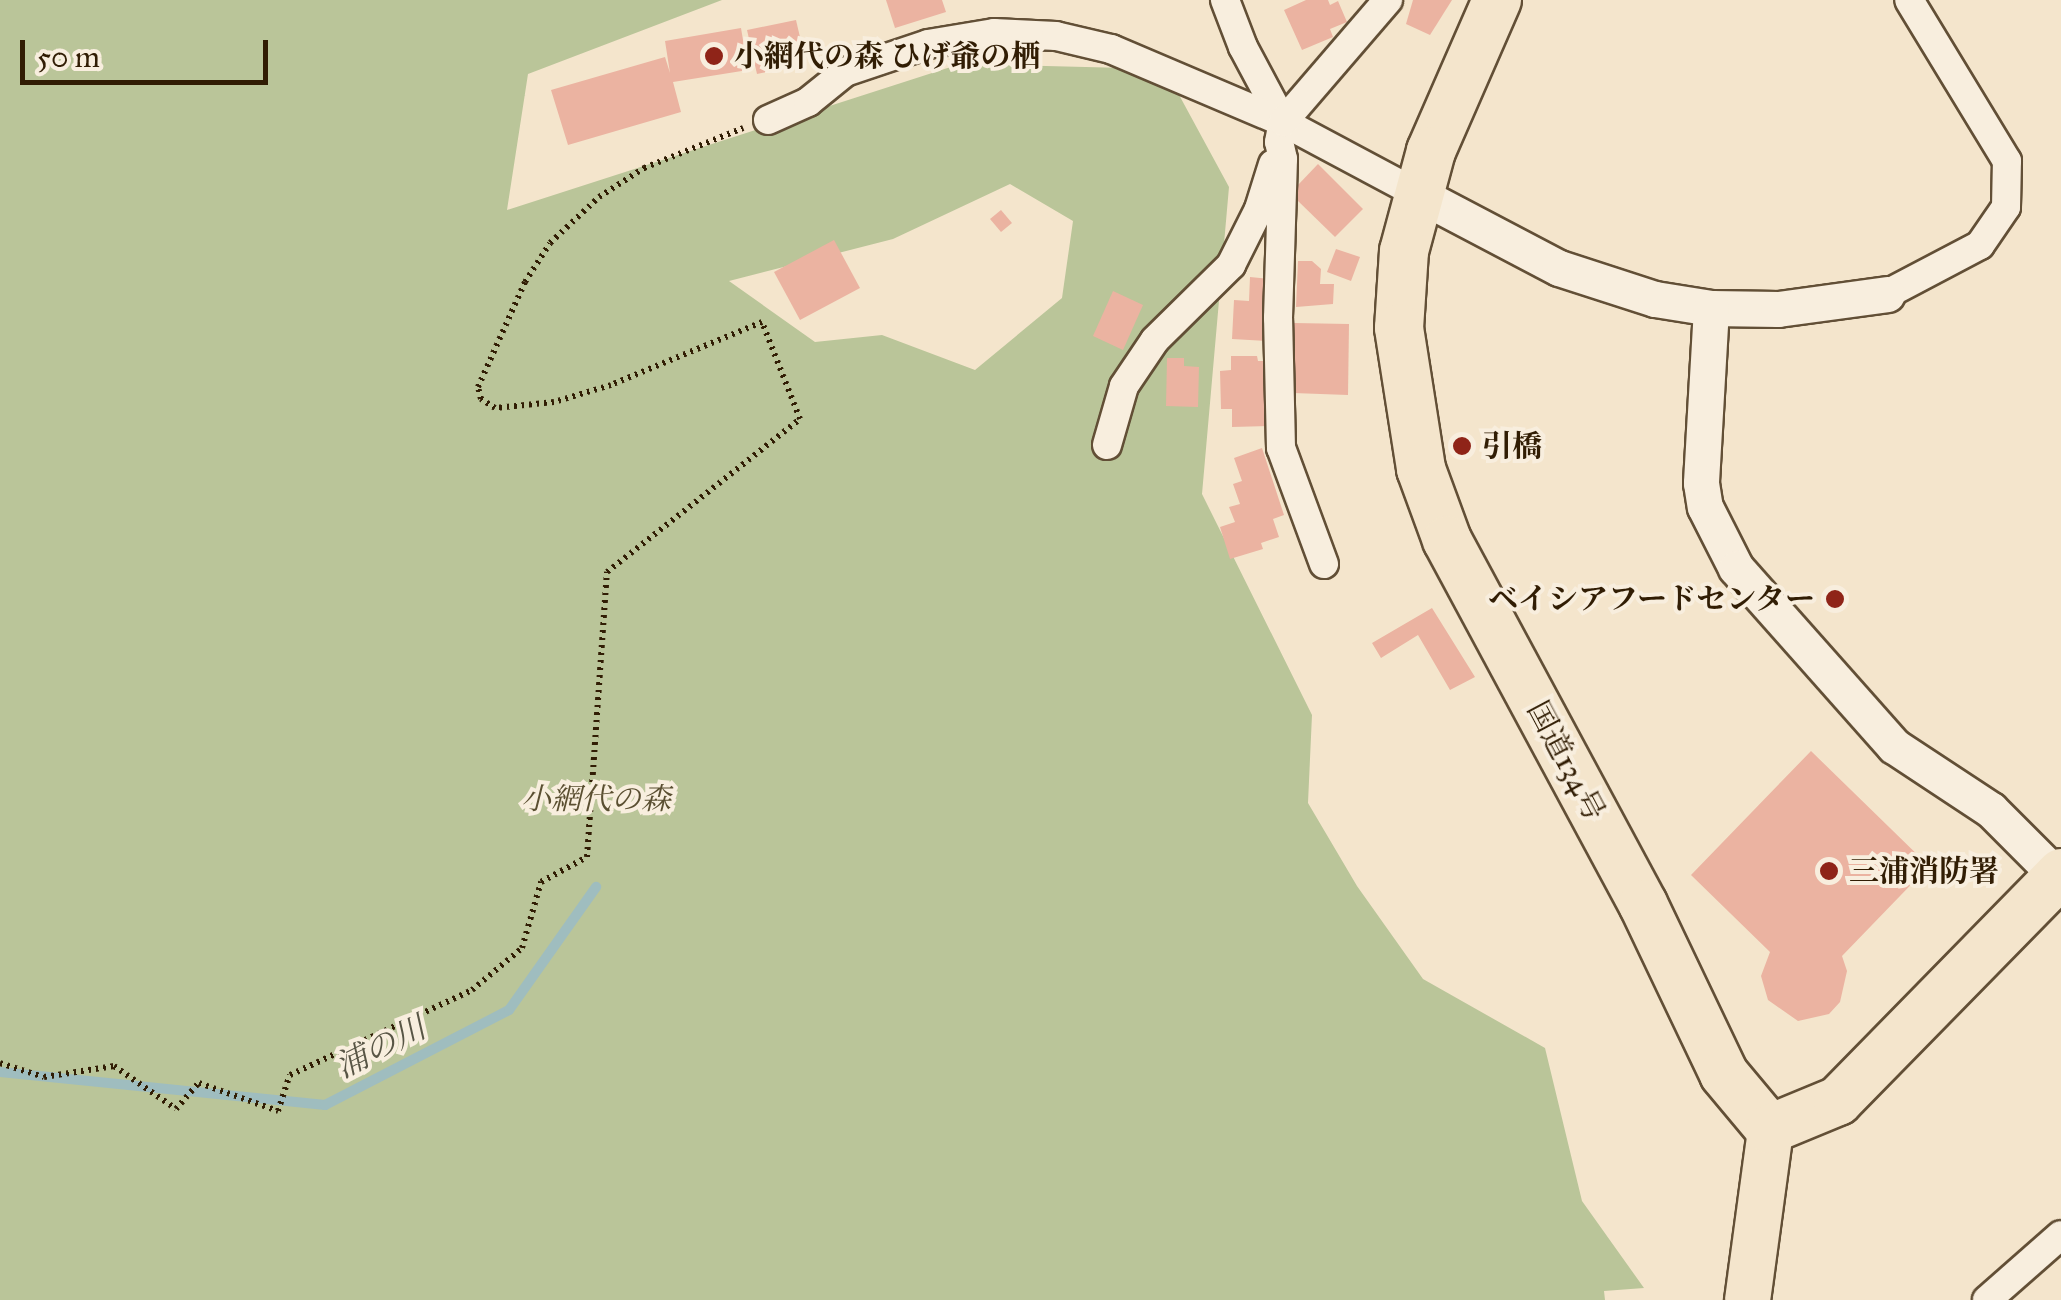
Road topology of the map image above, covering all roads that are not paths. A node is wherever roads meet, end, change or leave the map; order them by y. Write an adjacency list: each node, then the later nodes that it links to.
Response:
1 (1226, 0): 6 (street)
2 (1388, 0): 6 (street)
3 (1496, 0): 7 (highway, 国道134号)
4 (1908, 0): 8 (street)
5 (768, 120): 6 (street)
6 (1281, 132): 7 (street); 10 (street); 11 (street)
7 (1418, 194): 9 (street); 13 (highway, 国道134号)
8 (1887, 294): 9 (street)
9 (1711, 308): 12 (street)
10 (1107, 445)
11 (1324, 564)
12 (2059, 874): 13 (highway)
13 (1770, 1129): 15 (main road)
14 (2061, 1235): 16 (street)
15 (1748, 1300)
16 (1987, 1300)

